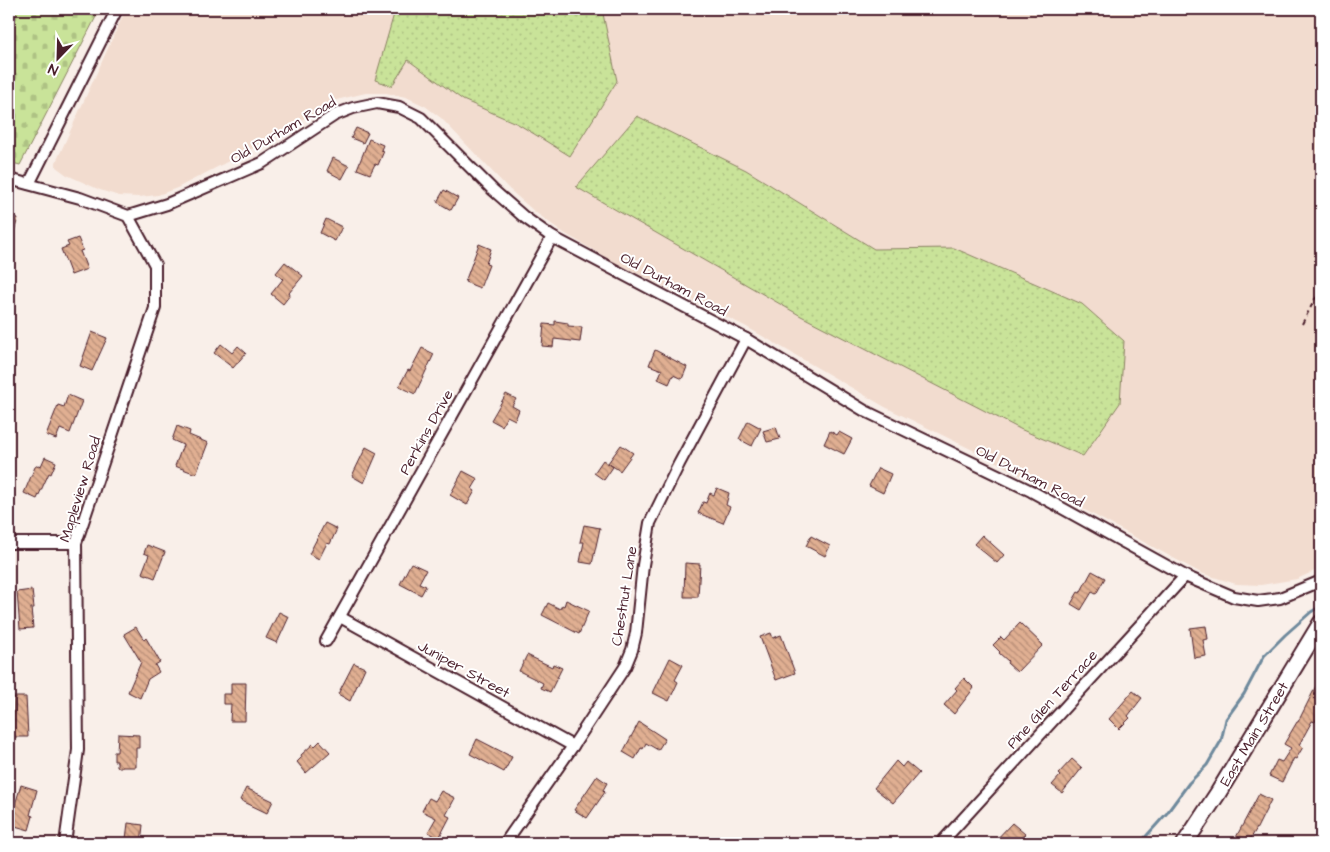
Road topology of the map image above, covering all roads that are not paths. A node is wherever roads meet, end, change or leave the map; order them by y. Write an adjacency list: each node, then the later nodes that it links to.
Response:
1 (117, 9): 3 (street)
2 (9, 179): 3 (street)
3 (30, 184): 4 (street)
4 (128, 216): 5 (street, Old Durham Road); 8 (street, Mapleview Road)
5 (552, 237): 6 (street, Old Durham Road); 11 (street, Perkins Drive)
6 (746, 338): 9 (street, Old Durham Road); 14 (street, Chestnut Lane)
7 (9, 542): 8 (street)
8 (76, 543): 15 (street, Mapleview Road)
9 (1185, 576): 10 (street, Old Durham Road); 17 (street, Pine Glen Terrace)
10 (1321, 581)
11 (340, 618): 13 (street, Perkins Drive); 14 (street, Juniper Street)
12 (1321, 623): 18 (main road, East Main Street)
13 (326, 641)
14 (573, 746): 16 (street, Chestnut Lane)
15 (65, 843)
16 (505, 843)
17 (941, 843)
18 (1185, 843)

